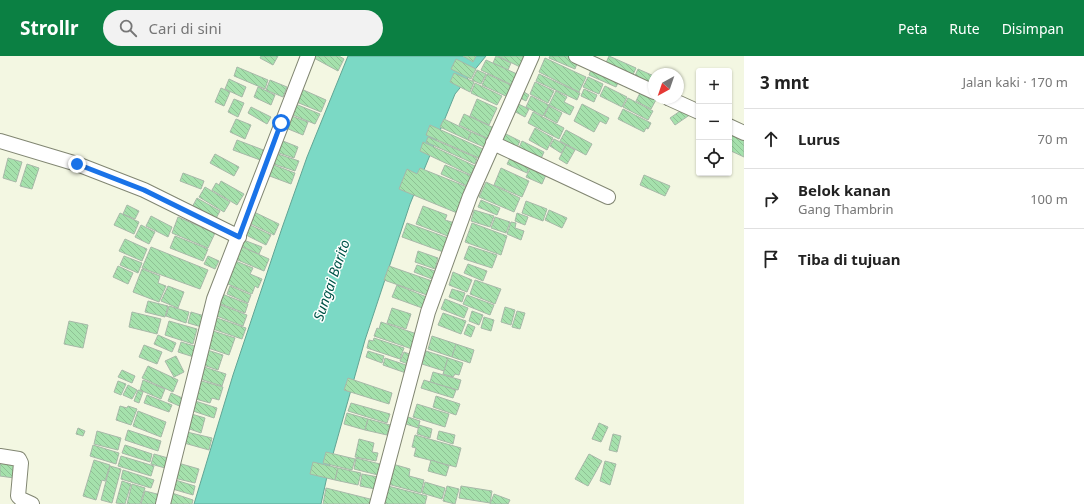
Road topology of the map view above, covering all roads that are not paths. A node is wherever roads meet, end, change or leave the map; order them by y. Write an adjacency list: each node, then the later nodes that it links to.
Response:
1 (308, 56): 12 (street)
2 (532, 56): 10 (street)
3 (576, 56): 4 (street)
4 (648, 89)
5 (681, 104): 6 (street)
6 (696, 111)
7 (732, 127): 8 (street)
8 (744, 133)
9 (0, 142): 12 (street)
10 (493, 143): 11 (street); 16 (street)
11 (608, 197)
12 (239, 237): 15 (street)
13 (0, 456): 14 (street)
14 (32, 504)
15 (163, 504)
16 (377, 504)

